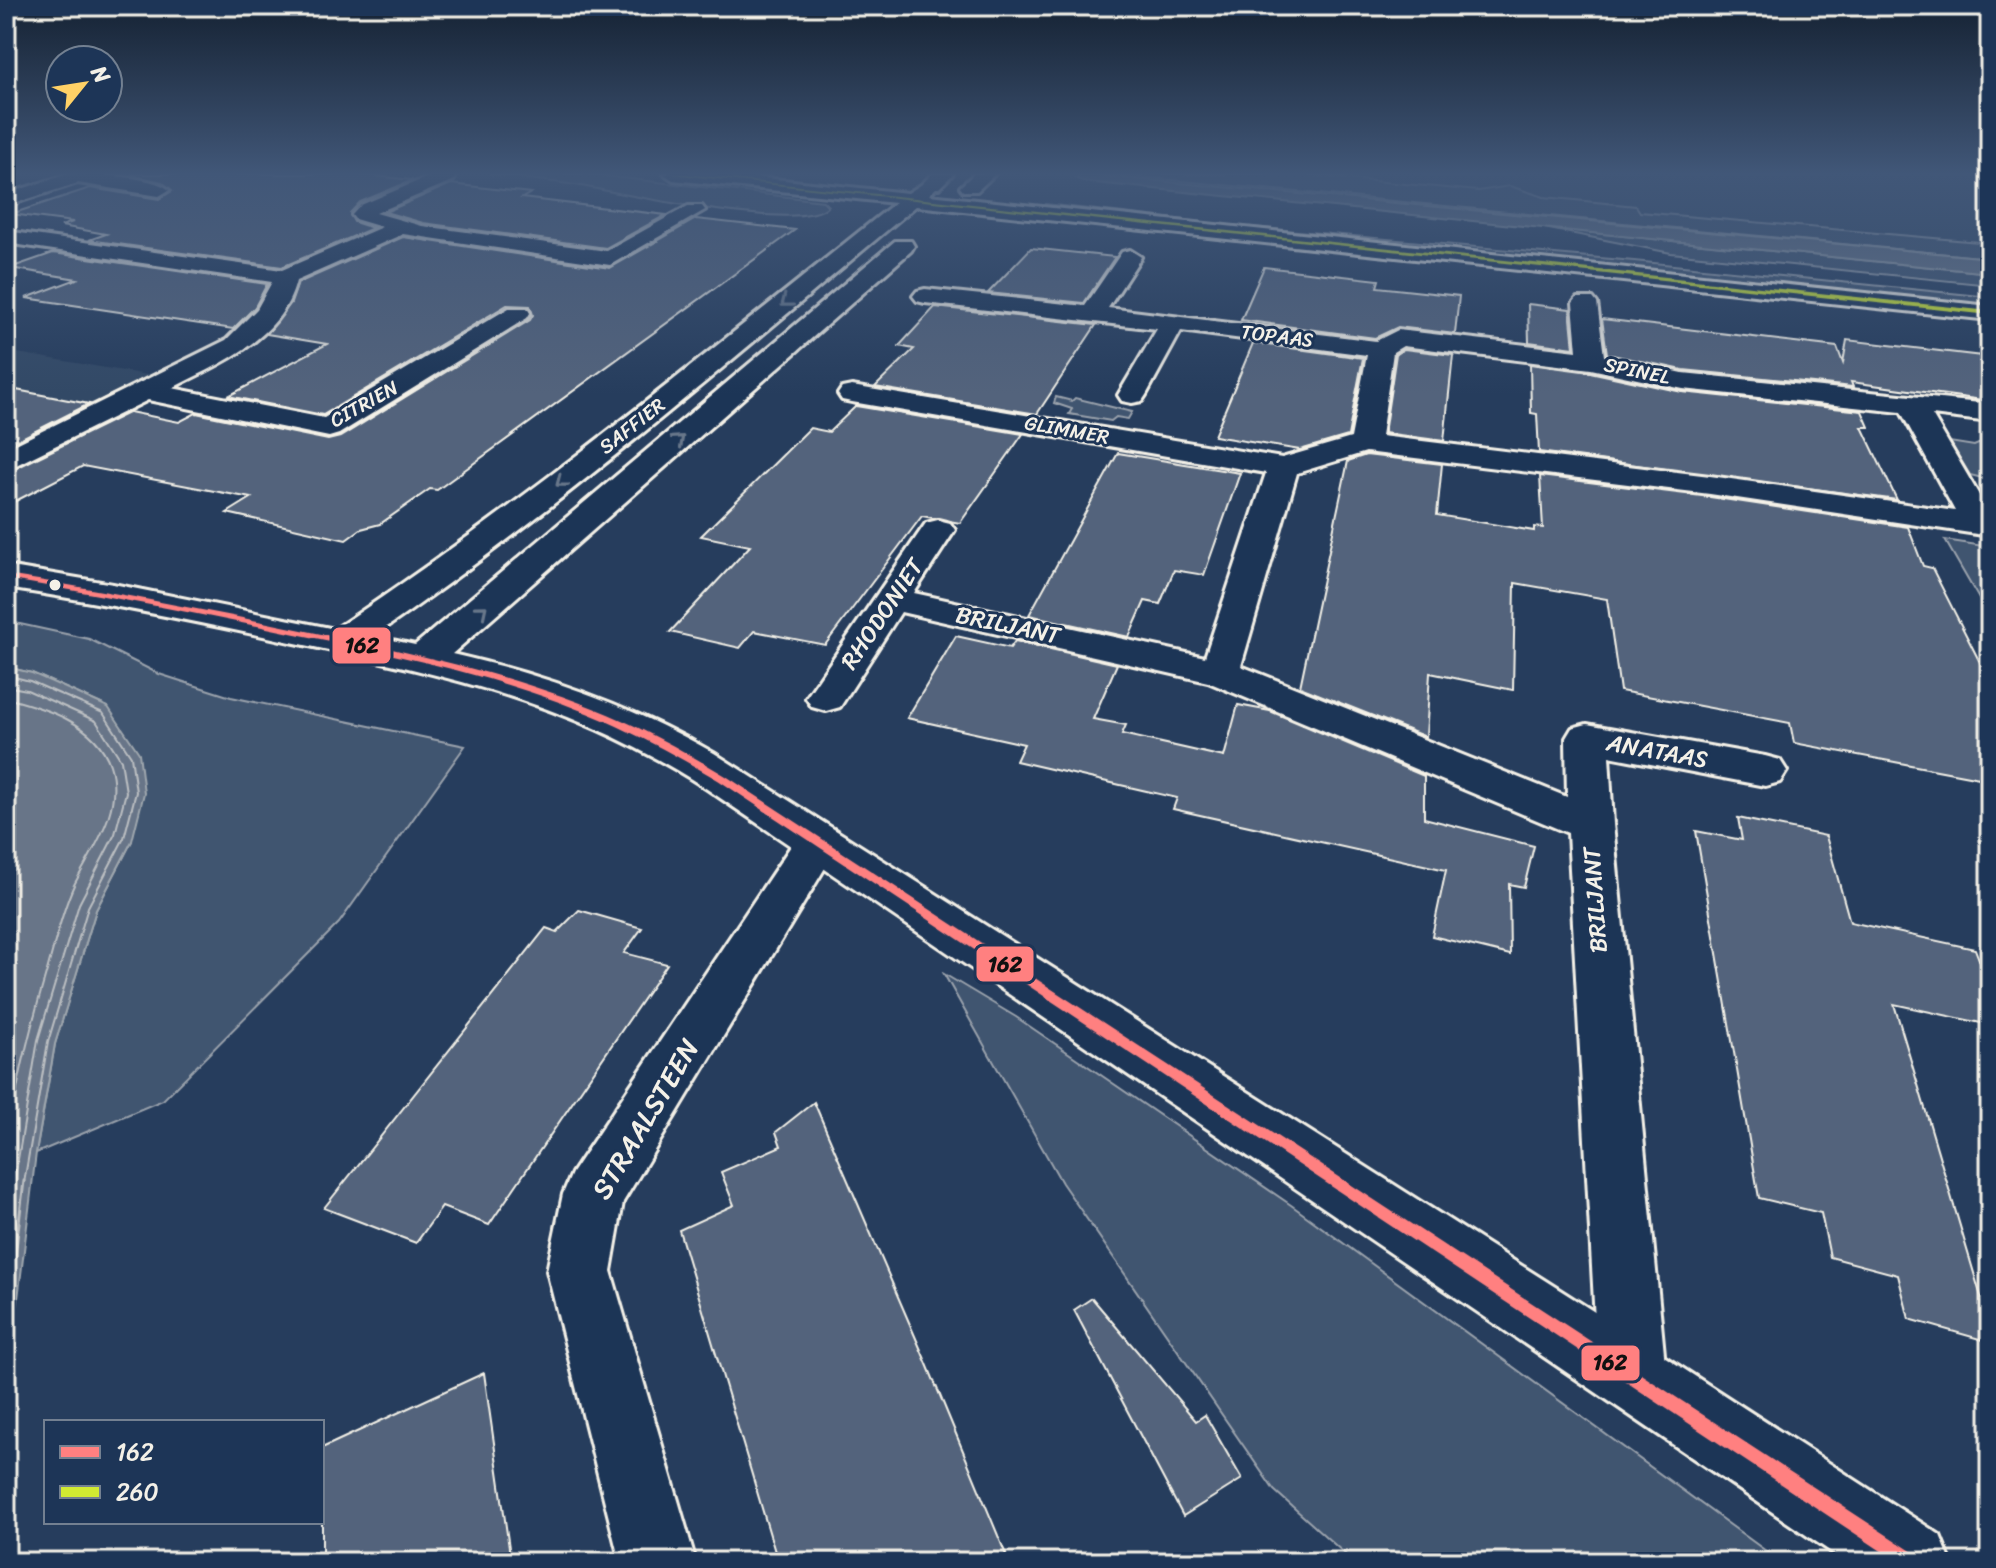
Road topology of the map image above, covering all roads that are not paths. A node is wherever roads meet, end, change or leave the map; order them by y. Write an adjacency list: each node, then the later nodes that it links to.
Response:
1 (77, 247): 10 (street)
2 (354, 247): 10 (street)
3 (537, 247): 4 (street)
4 (629, 247)
5 (856, 247): 32 (street, SAFFIER, one-way to 32)
6 (902, 247): 33 (street, SAFFIER, one-way to 6)
7 (1363, 247): 15 (street)
8 (1587, 247): 11 (street)
9 (1130, 257): 16 (street)
10 (285, 277): 20 (street)
11 (1990, 291)
12 (925, 296): 16 (street, TOPAAS)
13 (1585, 303): 19 (street)
14 (518, 313): 20 (street, CITRIEN)
15 (1990, 313)
16 (1091, 315): 17 (street, TOPAAS)
17 (1173, 323): 18 (street, TOPAAS); 22 (street)
18 (1381, 349): 19 (street, SPINEL); 25 (street)
19 (1591, 361): 23 (street, SPINEL)
20 (146, 391): 26 (street)
21 (852, 394): 27 (street, GLIMMER)
22 (1132, 395)
23 (1911, 404): 24 (street, SPINEL); 28 (street)
24 (1990, 413)
25 (1365, 443): 27 (street); 28 (street)
26 (6, 461)
27 (1283, 467): 34 (street)
28 (1985, 525)
29 (938, 530): 31 (street, RHODONIET)
30 (6, 577): 32 (street)
31 (890, 599): 34 (street, BRILJANT); 35 (street, RHODONIET)
32 (342, 641): 33 (street)
33 (422, 659): 38 (street)
34 (1220, 672): 37 (street, BRILJANT)
35 (826, 698)
36 (1765, 771): 37 (street, ANATAAS)
37 (1590, 824): 39 (street, BRILJANT)
38 (817, 843): 39 (street); 40 (street, STRAALSTEEN)
39 (1632, 1375): 41 (street)
40 (658, 1562)
41 (1913, 1562)

